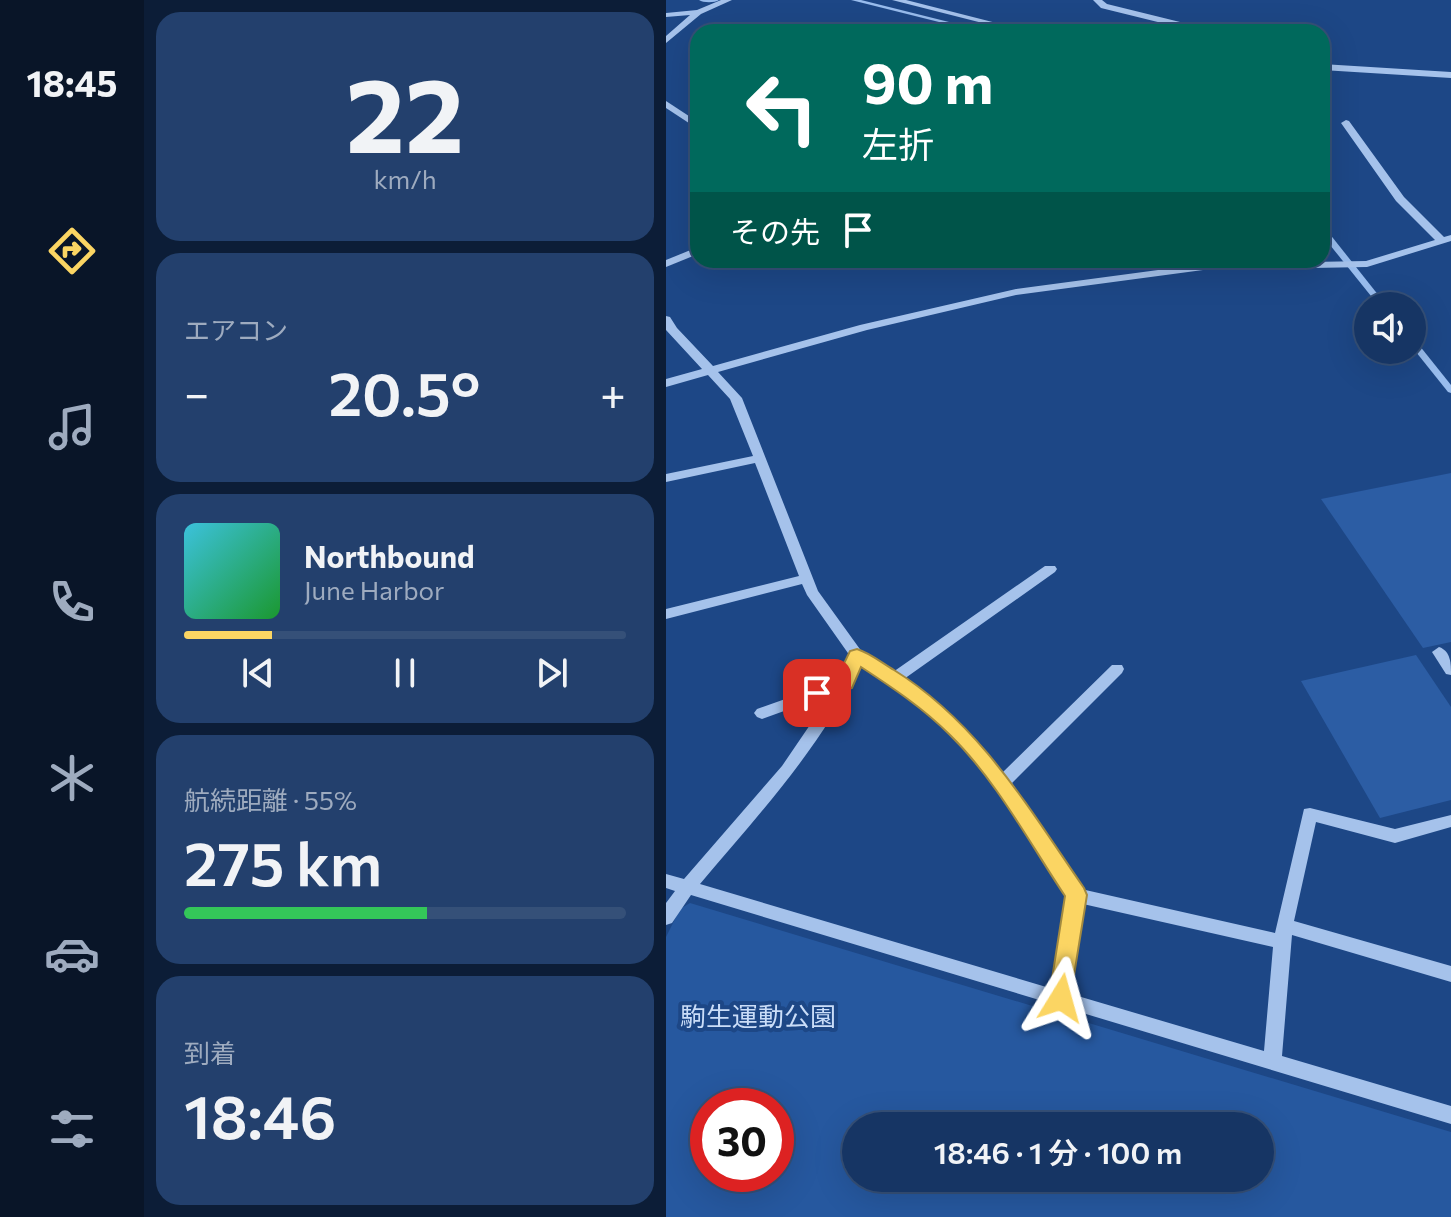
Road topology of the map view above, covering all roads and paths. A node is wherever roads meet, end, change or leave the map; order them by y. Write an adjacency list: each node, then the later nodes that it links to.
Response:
1 (728, 0): 4 (street)
2 (896, 0): 6 (street)
3 (1097, 0): 7 (street)
4 (698, 12): 5 (street); 8 (street)
5 (666, 15)
6 (995, 24)
7 (1177, 24)
8 (666, 40)
9 (1330, 67): 10 (street)
10 (1451, 75)
11 (666, 104): 12 (street)
12 (690, 120)
13 (1346, 123): 14 (street)
14 (1447, 240): 17 (street)
15 (690, 254): 16 (street)
16 (666, 264)
17 (1330, 266)
18 (1196, 268): 20 (street)
19 (668, 326): 20 (street)
20 (711, 370): 21 (street); 22 (street)
21 (666, 383)
22 (758, 459): 23 (street); 25 (street)
23 (666, 478)
24 (1050, 569): 31 (street)
25 (805, 579): 26 (street); 28 (street)
26 (666, 614)
27 (1439, 652): 30 (street)
28 (857, 656): 31 (street); 32 (street)
29 (1117, 669): 34 (street)
30 (1451, 670)
31 (894, 679): 34 (street)
32 (845, 683): 33 (street); 37 (street)
33 (762, 713)
34 (1001, 784): 38 (street)
35 (1451, 821): 40 (street)
36 (666, 881): 37 (street)
37 (688, 887): 39 (street); 42 (street)
38 (1076, 895): 40 (street); 42 (street)
39 (666, 918)
40 (1284, 934): 41 (street); 43 (street)
41 (1451, 974)
42 (1061, 998): 43 (street)
43 (1272, 1061): 44 (street)
44 (1451, 1115)

